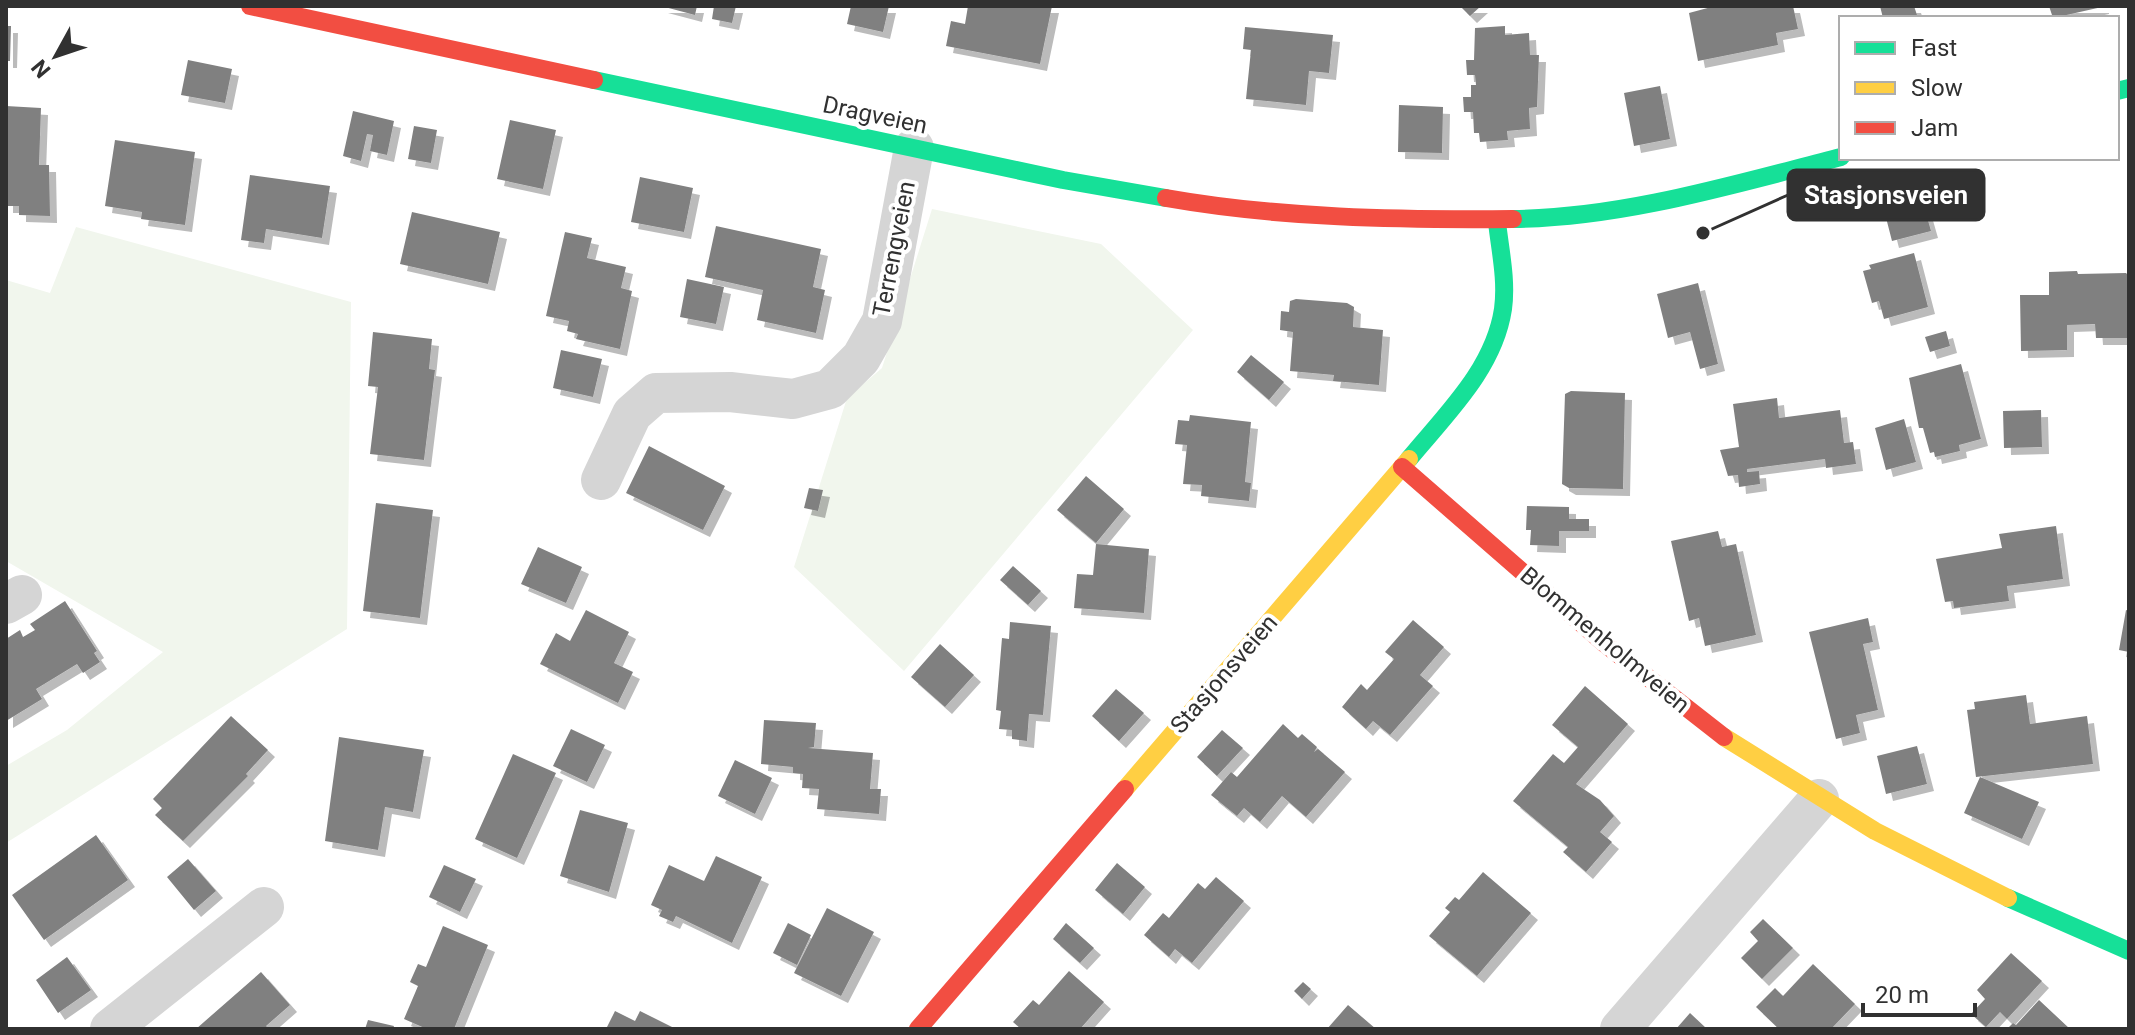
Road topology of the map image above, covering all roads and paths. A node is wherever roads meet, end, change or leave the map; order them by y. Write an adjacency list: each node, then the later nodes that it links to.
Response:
1 (250, 6): 2 (street, Dragveien)
2 (914, 148): 4 (street, Dragveien); 6 (street, Terrengveien)
3 (1839, 157): 4 (street)
4 (1497, 222): 5 (street, Stasjonsveien)
5 (1402, 467): 7 (street, Blommenholmveien); 11 (street, Stasjonsveien)
6 (601, 480)
7 (1819, 799): 9 (street, Blommenholmveien); 12 (street)
8 (264, 907): 10 (street)
9 (2129, 951)
10 (110, 1029)
11 (918, 1029)
12 (1620, 1029)

